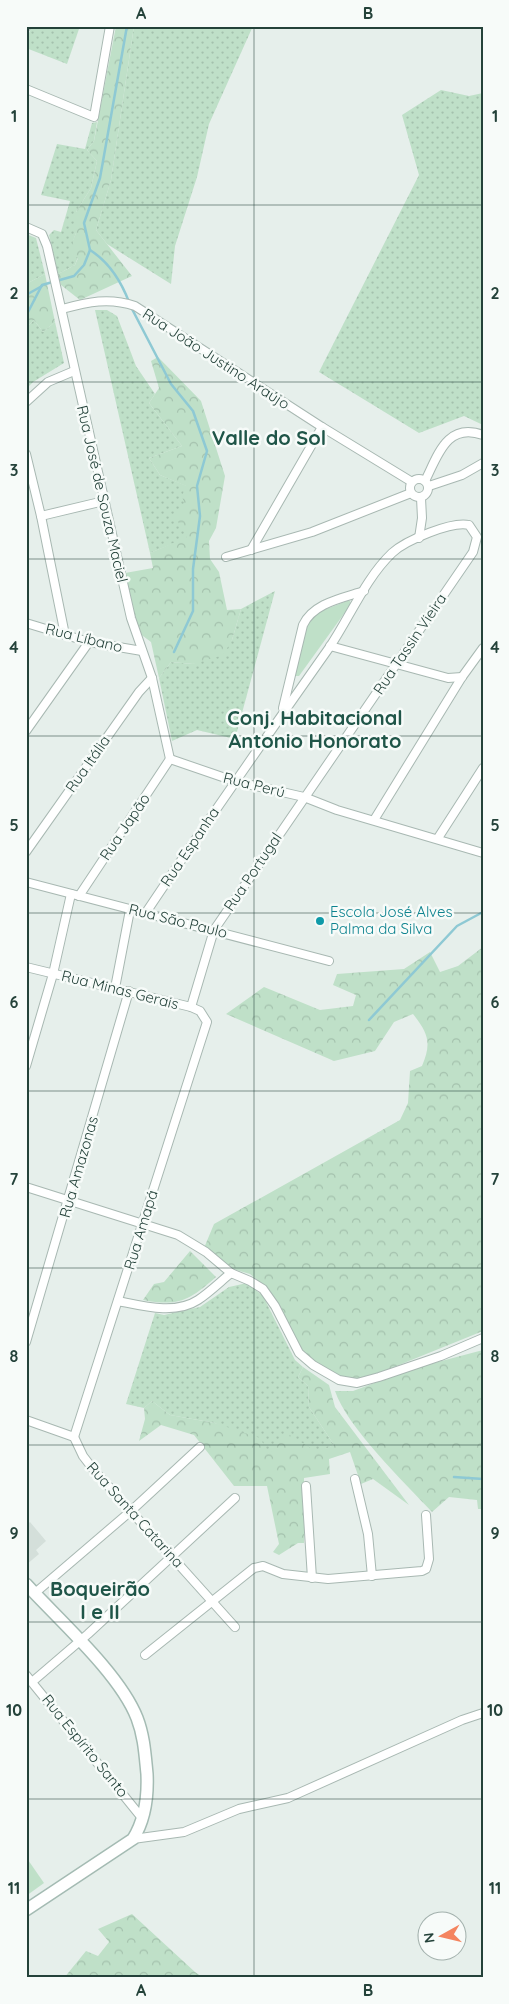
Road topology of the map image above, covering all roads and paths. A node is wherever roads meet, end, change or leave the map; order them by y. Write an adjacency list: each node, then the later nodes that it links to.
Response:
1 (110, 26): 2 (street)
2 (26, 89)
3 (26, 227): 4 (street, Rua José de Souza Maciel)
4 (62, 309): 5 (street, Rua José de Souza Maciel); 7 (street, Rua João Justino Araújo)
5 (74, 371): 6 (street); 15 (street, Rua José de Souza Maciel)
6 (26, 402)
7 (322, 427): 11 (street, Rua João Justino Araújo); 19 (street)
8 (483, 435): 12 (street)
9 (26, 454): 16 (street)
10 (483, 463): 12 (street)
11 (412, 482): 12 (street); 13 (street)
12 (427, 483): 14 (street)
13 (411, 493): 14 (street); 19 (street)
14 (421, 498): 18 (street)
15 (104, 501): 16 (street); 27 (street, Rua José de Souza Maciel)
16 (41, 516): 23 (street)
17 (477, 537): 18 (street, Rua Espanha); 28 (street, Rua Tassin Vieira)
18 (419, 538): 21 (street, Rua Espanha)
19 (251, 550): 20 (street)
20 (226, 557)
21 (364, 592): 25 (street, Rua Espanha); 31 (street)
22 (26, 623): 23 (street, Rua Líbano)
23 (65, 634): 24 (street, Rua Líbano)
24 (89, 642): 27 (street, Rua Líbano); 32 (street)
25 (330, 646): 28 (street); 31 (street, Rua Espanha)
26 (483, 648): 29 (street)
27 (142, 651): 30 (street, Rua José de Souza Maciel)
28 (396, 664): 29 (street); 36 (street, Rua Tassin Vieira)
29 (462, 677): 37 (street)
30 (152, 678): 33 (street, Rua José de Souza Maciel); 39 (street, Rua Itália)
31 (282, 711): 35 (street, Rua Espanha)
32 (26, 731)
33 (170, 759): 35 (street, Rua Perú); 42 (street, Rua Japão)
34 (483, 768): 38 (street)
35 (234, 781): 36 (street, Rua Perú); 44 (street, Rua Espanha)
36 (304, 797): 37 (street, Rua Perú); 45 (street, Rua Portugal)
37 (374, 820): 38 (street, Rua Perú)
38 (438, 838): 40 (street, Rua Perú)
39 (26, 852)
40 (483, 852)
41 (26, 882): 42 (street, Rua São Paulo)
42 (75, 895): 43 (street, Rua São Paulo); 48 (street, Rua Japão)
43 (130, 910): 44 (street, Rua São Paulo); 49 (street)
44 (145, 914): 45 (street, Rua São Paulo)
45 (214, 930): 46 (street, Rua São Paulo); 51 (street, Rua Portugal)
46 (329, 961)
47 (26, 967): 48 (street, Rua Minas Gerais)
48 (53, 974): 49 (street, Rua Minas Gerais); 53 (street, Rua Japão)
49 (115, 988): 50 (street, Rua Minas Gerais)
50 (129, 991): 51 (street, Rua Minas Gerais); 55 (street, Rua Amazonas)
51 (191, 1007): 52 (street, Rua Minas Gerais)
52 (207, 1022): 56 (street, Rua Amapá)
53 (26, 1066)
54 (26, 1188): 55 (street)
55 (69, 1200): 56 (street); 60 (street, Rua Amazonas)
56 (142, 1223): 57 (street); 58 (street, Rua Amapá)
57 (232, 1273): 58 (street); 59 (street)
58 (118, 1301): 62 (street, Rua Amapá)
59 (483, 1338)
60 (26, 1342)
61 (26, 1420): 62 (street)
62 (74, 1437): 67 (street, Rua Santa Catarina)
63 (200, 1447): 67 (street)
64 (355, 1480): 70 (street)
65 (306, 1486): 71 (street)
66 (235, 1498): 69 (street)
67 (132, 1510): 69 (street, Rua Santa Catarina); 73 (street)
68 (426, 1516): 70 (street)
69 (172, 1555): 74 (street, Rua Santa Catarina); 76 (street)
70 (372, 1576): 71 (street)
71 (312, 1578): 74 (street)
72 (26, 1584): 73 (street)
73 (35, 1593): 76 (street)
74 (214, 1602): 75 (street, Rua Santa Catarina); 77 (street)
75 (235, 1627)
76 (79, 1641): 78 (street); 80 (street)
77 (146, 1655)
78 (29, 1679): 80 (street, Rua Espírito Santo)
79 (483, 1713): 81 (street)
80 (142, 1818): 81 (street)
81 (133, 1839): 82 (street)
82 (26, 1910)

